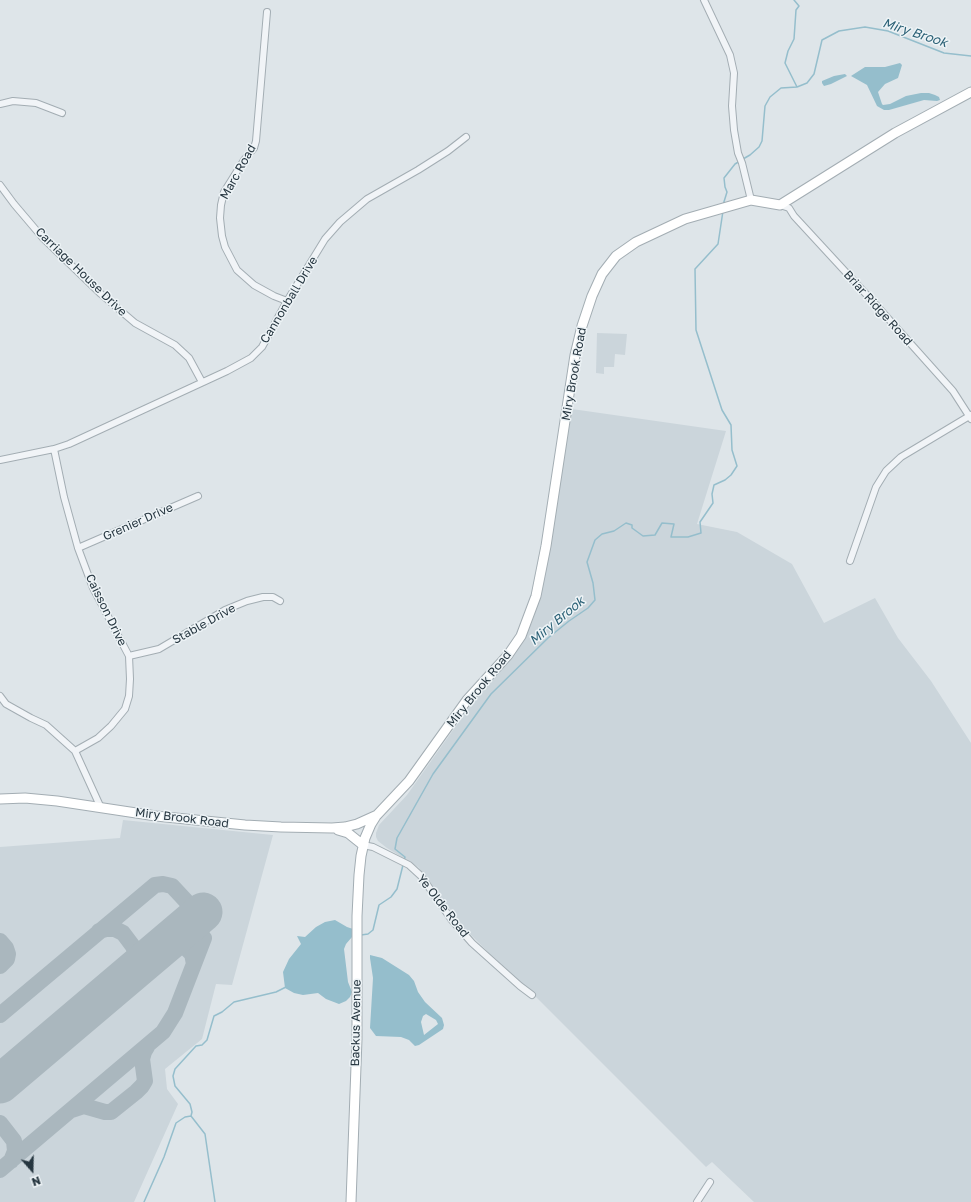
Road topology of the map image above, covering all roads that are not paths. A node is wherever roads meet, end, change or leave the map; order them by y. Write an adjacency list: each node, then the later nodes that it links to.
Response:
1 (704, 0): 8 (street)
2 (267, 12): 10 (street, Marc Road)
3 (971, 92): 9 (main road)
4 (0, 104): 5 (street)
5 (62, 112)
6 (466, 137): 10 (street, Cannonball Drive)
7 (0, 185): 11 (street, Carriage House Drive)
8 (751, 200): 9 (main road, Miry Brook Road); 24 (main road, Miry Brook Road)
9 (780, 205): 12 (street, Briar Ridge Road)
10 (287, 301): 11 (street, Cannonball Drive)
11 (202, 382): 13 (street, Cannonball Drive)
12 (970, 417): 17 (street)
13 (54, 449): 14 (street, Cannonball Drive); 16 (street, Caisson Drive)
14 (0, 460)
15 (198, 496): 16 (street, Grenier Drive)
16 (78, 548): 19 (street, Caisson Drive)
17 (850, 561)
18 (280, 601): 19 (street, Stable Drive)
19 (128, 656): 21 (street, Caisson Drive)
20 (0, 696): 21 (street)
21 (75, 751): 23 (street)
22 (0, 799): 23 (main road, Miry Brook Road)
23 (101, 808): 25 (main road, Miry Brook Road)
24 (377, 815): 25 (main road, Miry Brook Road); 26 (main road, Backus Avenue)
25 (332, 828): 26 (main road)
26 (363, 845): 27 (street, Ye Olde Road); 29 (main road, Backus Avenue)
27 (532, 995)
28 (710, 1182): 30 (street)
29 (351, 1202)
30 (697, 1202)

